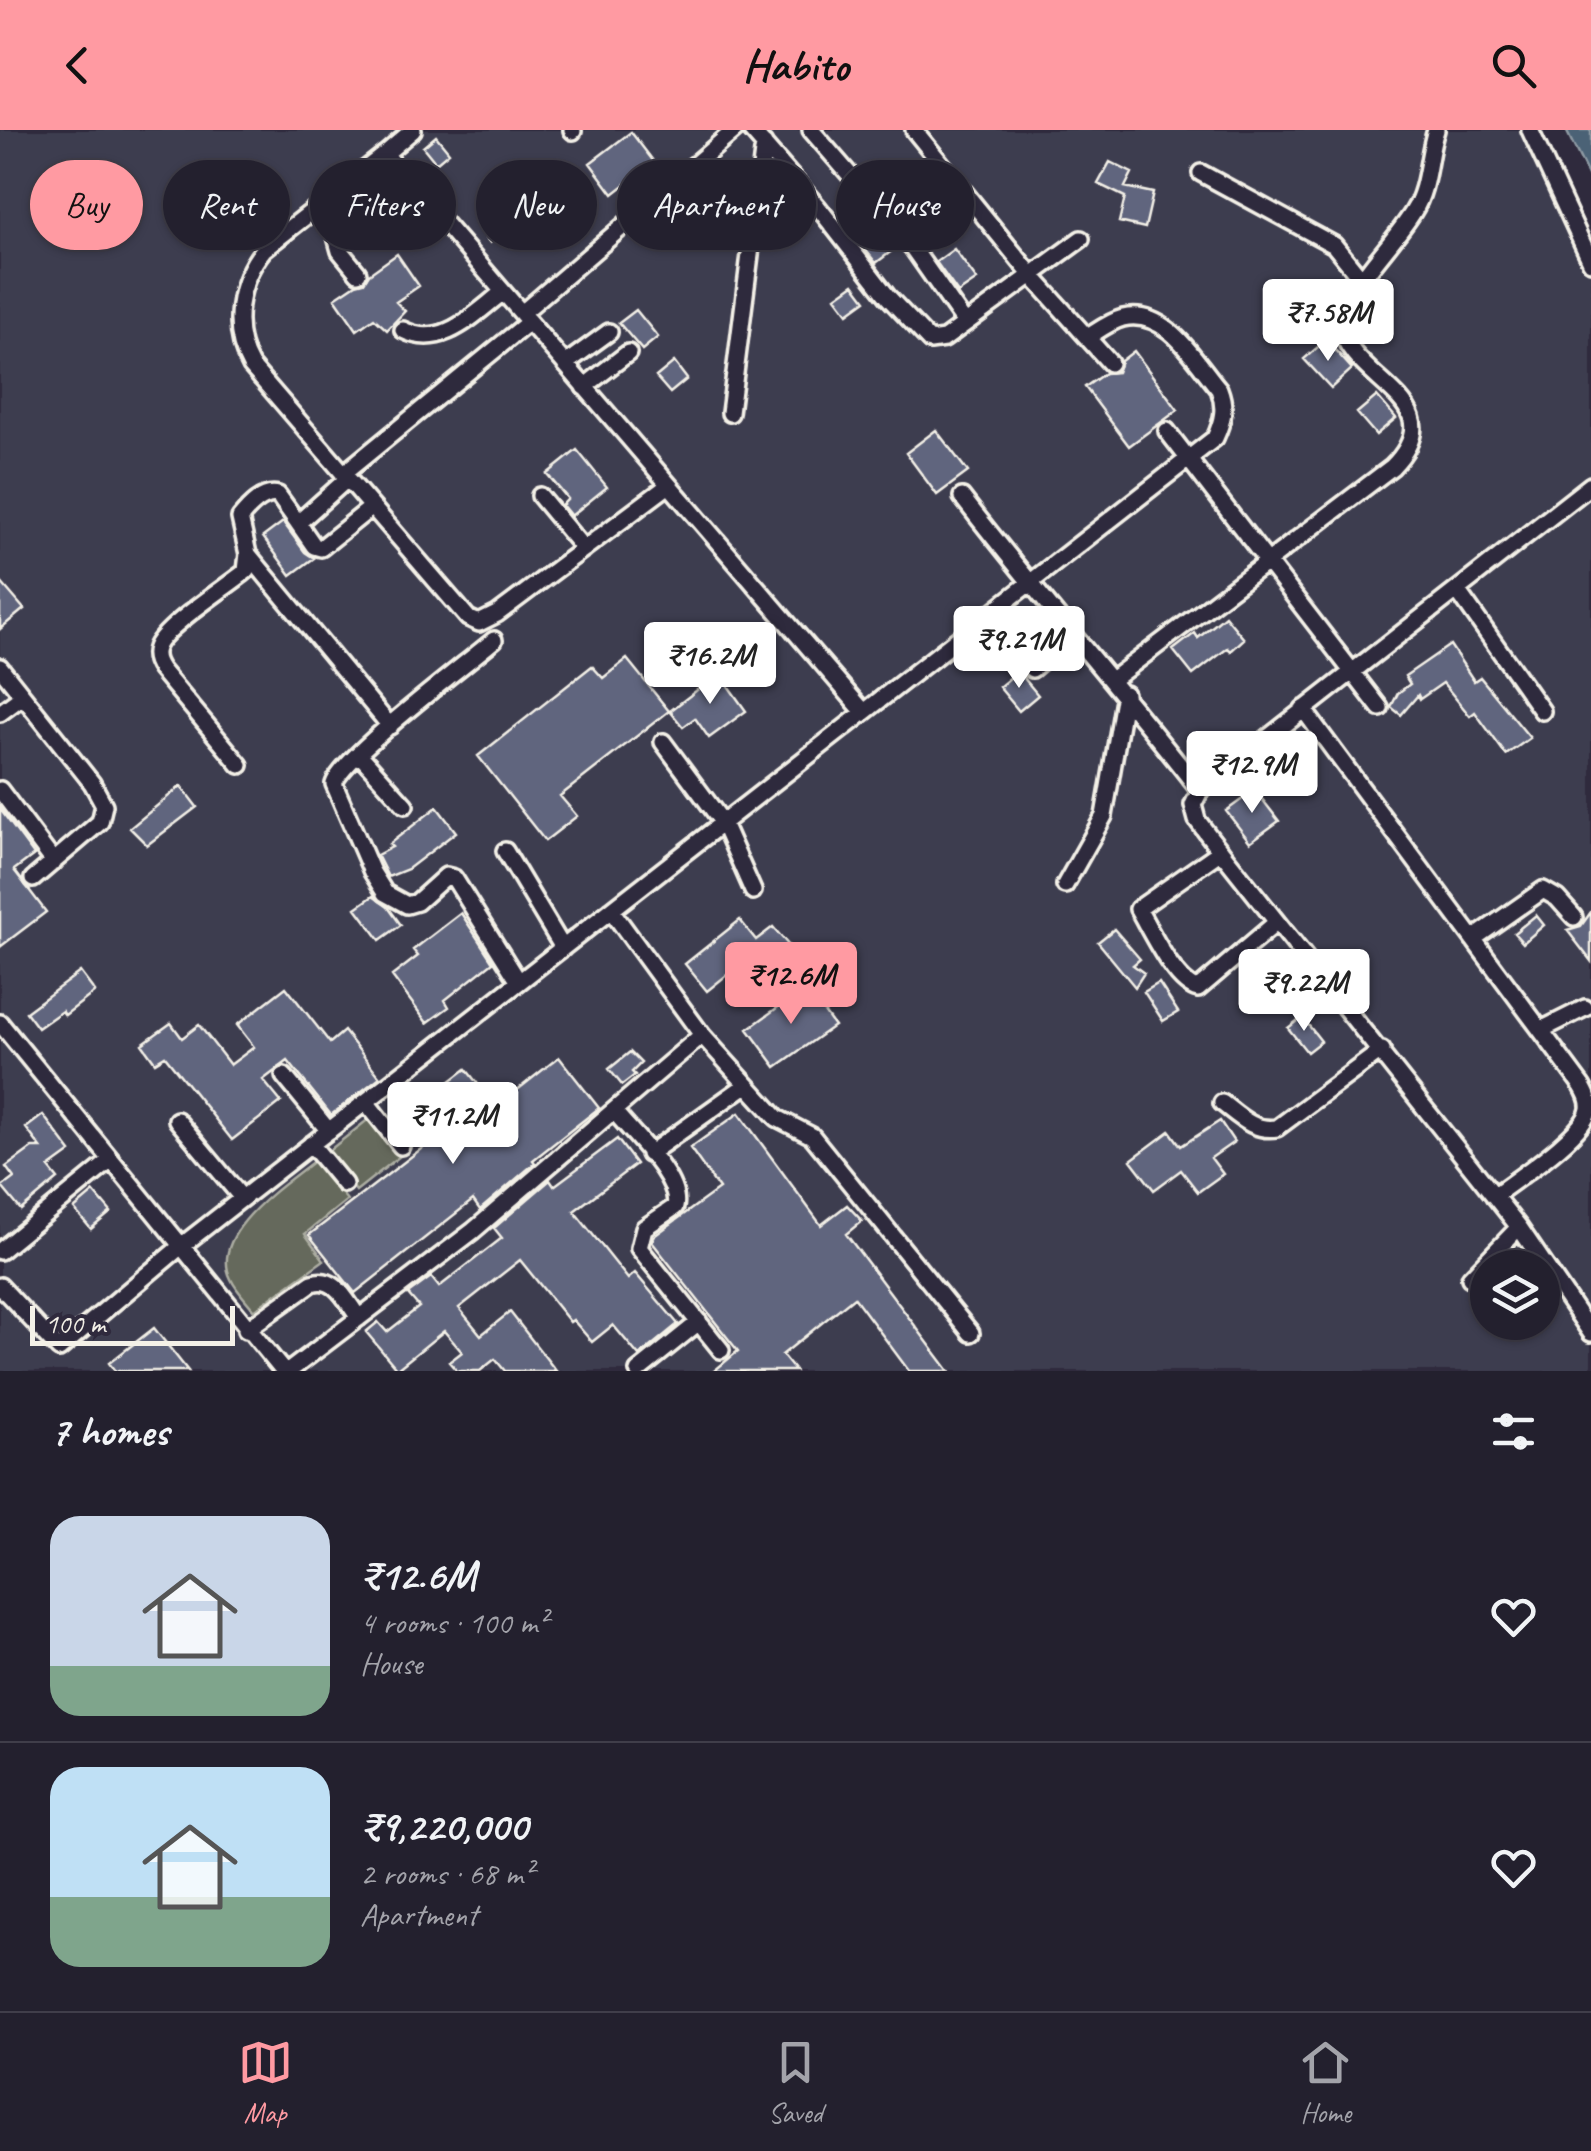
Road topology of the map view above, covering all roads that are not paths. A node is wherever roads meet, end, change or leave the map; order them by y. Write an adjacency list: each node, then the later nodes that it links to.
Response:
1 (413, 130): 10 (street)
2 (736, 130): 8 (street)
3 (752, 130): 9 (street)
4 (811, 130): 22 (street)
5 (914, 130): 18 (street)
6 (1436, 130): 19 (street)
7 (1530, 130): 16 (street)
8 (718, 136): 21 (street)
9 (764, 144): 22 (street); 30 (street)
10 (384, 154): 11 (street); 20 (street)
11 (376, 160)
12 (1201, 173): 19 (street)
13 (310, 213): 33 (street)
14 (1082, 239): 18 (street)
15 (339, 250): 17 (street)
16 (1591, 262)
17 (358, 273)
18 (1033, 278): 22 (street); 25 (street)
19 (1364, 281): 42 (street)
20 (504, 292): 21 (street); 23 (street)
21 (525, 318): 28 (street); 33 (street)
22 (965, 324)
23 (403, 330)
24 (608, 332): 28 (street)
25 (1088, 337): 27 (street); 32 (street)
26 (628, 353): 29 (street)
27 (1110, 363)
28 (565, 364): 29 (street)
29 (584, 386): 34 (street)
30 (730, 413)
31 (1167, 431): 32 (street)
32 (1189, 458): 42 (street); 43 (street)
33 (345, 477): 38 (street); 39 (street)
34 (669, 485): 40 (street); 56 (street)
35 (1591, 485): 44 (street)
36 (540, 496): 40 (street)
37 (962, 496): 43 (street)
38 (372, 507): 39 (street); 40 (street)
39 (298, 523): 41 (street)
40 (584, 549)
41 (248, 554): 58 (street); 61 (street)
42 (1268, 560): 49 (street); 50 (street)
43 (1029, 583): 45 (street); 56 (street)
44 (1456, 590): 49 (street); 55 (street)
45 (1072, 634): 48 (street); 50 (street)
46 (494, 640): 58 (street)
47 (0, 667): 52 (street)
48 (1032, 669)
49 (1353, 669): 53 (street); 54 (street)
50 (1113, 679): 51 (street)
51 (1125, 694): 63 (street); 70 (street)
52 (23, 696): 57 (street); 68 (street)
53 (1380, 708)
54 (1303, 709): 63 (street); 75 (street)
55 (1542, 710)
56 (864, 712): 65 (street)
57 (0, 713)
58 (390, 726): 60 (street)
59 (663, 742): 65 (street)
60 (359, 754): 64 (street); 77 (street)
61 (240, 766)
62 (0, 790): 68 (street)
63 (1200, 791): 67 (street)
64 (405, 805)
65 (723, 822): 71 (street); 72 (street)
66 (504, 850): 76 (street)
67 (1220, 851): 74 (street); 74 (street)
68 (54, 862): 69 (street)
69 (33, 879)
70 (1065, 886)
71 (754, 891)
72 (611, 910): 76 (street); 81 (street)
73 (1574, 917): 75 (street)
74 (1277, 922): 82 (street)
75 (1473, 938): 80 (street)
76 (563, 948): 77 (street)
77 (519, 982): 85 (street)
78 (1585, 1008): 80 (street)
79 (0, 1024): 94 (street)
80 (1541, 1030): 87 (street)
81 (702, 1035): 84 (street); 88 (street)
82 (1382, 1050): 86 (street); 96 (street)
83 (284, 1076): 90 (street)
84 (746, 1085): 93 (street); 106 (street)
85 (366, 1102): 90 (street); 92 (street)
86 (1222, 1103)
87 (1590, 1107): 96 (street)
88 (614, 1111): 93 (street); 103 (street)
89 (176, 1120): 97 (street)
90 (329, 1131): 91 (street)
91 (312, 1144): 95 (street); 97 (street)
92 (402, 1146)
93 (649, 1154): 104 (street)
94 (110, 1161): 99 (street); 100 (street)
95 (344, 1184)
96 (1494, 1196): 98 (street)
97 (242, 1198): 99 (street)
98 (1519, 1228): 101 (street); 107 (street)
99 (180, 1247): 102 (street); 105 (street)
100 (0, 1250)
101 (1497, 1250)
102 (0, 1286)
103 (359, 1318): 105 (street); 109 (street)
104 (699, 1322): 108 (street); 110 (street)
105 (246, 1330): 109 (street)
106 (971, 1333)
107 (1591, 1333)
108 (722, 1350)
109 (286, 1371)
110 (638, 1371)

